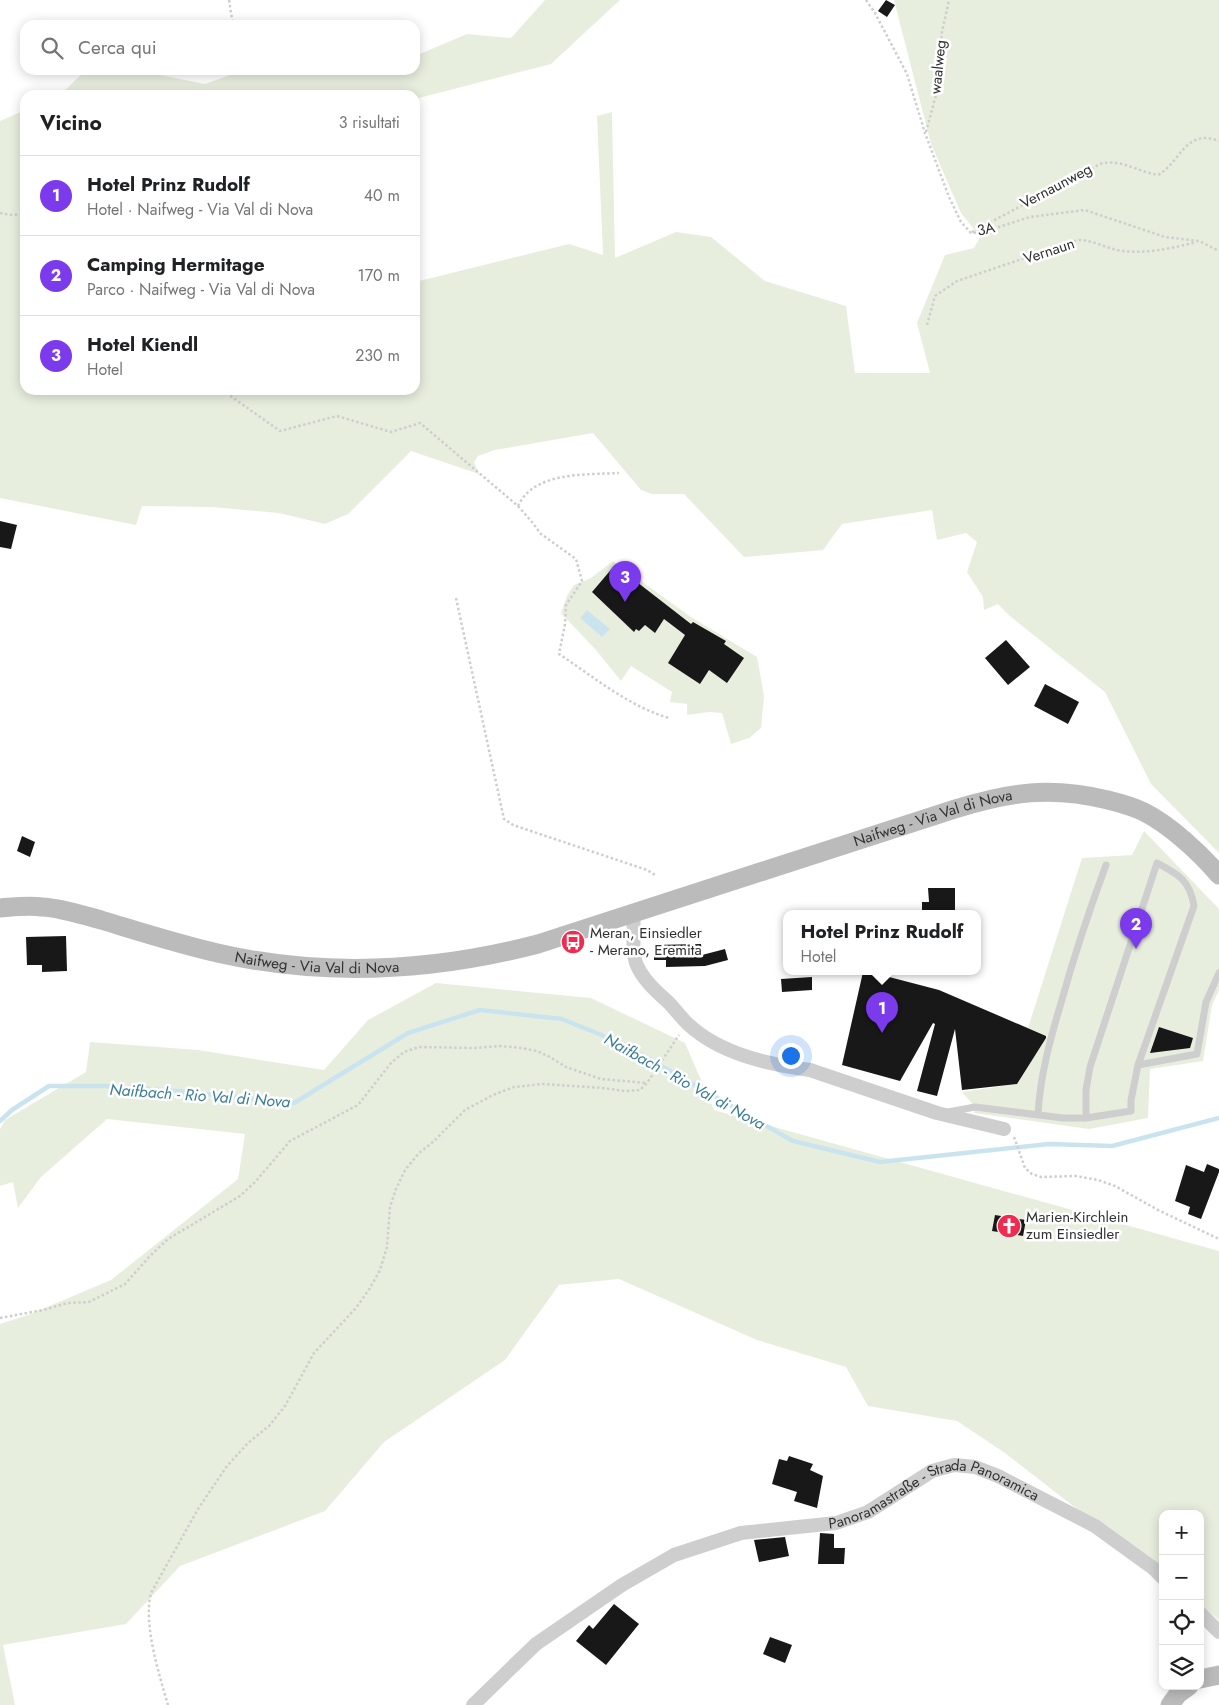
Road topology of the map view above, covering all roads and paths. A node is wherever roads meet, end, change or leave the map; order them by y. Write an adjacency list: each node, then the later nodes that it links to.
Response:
1 (229, 0): 4 (path)
2 (866, 0): 5 (path, 3A)
3 (950, 0): 5 (path, waalweg)
4 (233, 20)
5 (925, 133): 9 (path, 3A)
6 (1219, 141): 9 (path, Vernaunweg)
7 (0, 213): 8 (path)
8 (20, 214)
9 (971, 233): 10 (path, 3A)
10 (1199, 241): 11 (path, 3A); 12 (path, Vernaun)
11 (1219, 251)
12 (927, 325)
13 (229, 395): 15 (path)
14 (619, 473): 15 (path)
15 (518, 506): 17 (path)
16 (456, 598): 19 (path)
17 (669, 718)
18 (1106, 865): 28 (lane)
19 (655, 875)
20 (1219, 875): 22 (main road, Naifweg - Via Val di Nova)
21 (0, 908): 22 (main road, Naifweg - Via Val di Nova)
22 (633, 913): 27 (street)
23 (1219, 973): 25 (lane)
24 (672, 1043): 26 (path)
25 (1138, 1065): 29 (lane); 29 (lane)
26 (647, 1083): 32 (path); 39 (path)
27 (938, 1113): 28 (lane); 30 (street)
28 (1038, 1114): 29 (lane)
29 (1086, 1118)
30 (1009, 1134): 31 (path)
31 (1219, 1238)
32 (0, 1318)
33 (1159, 1574): 40 (street, Panoramastraße - Strada Panoramica)
34 (1204, 1618): 35 (street)
35 (1219, 1632)
36 (1219, 1675): 37 (main road)
37 (1204, 1678)
38 (1184, 1690): 41 (main road)
39 (168, 1705)
40 (473, 1705)
41 (1170, 1705)

